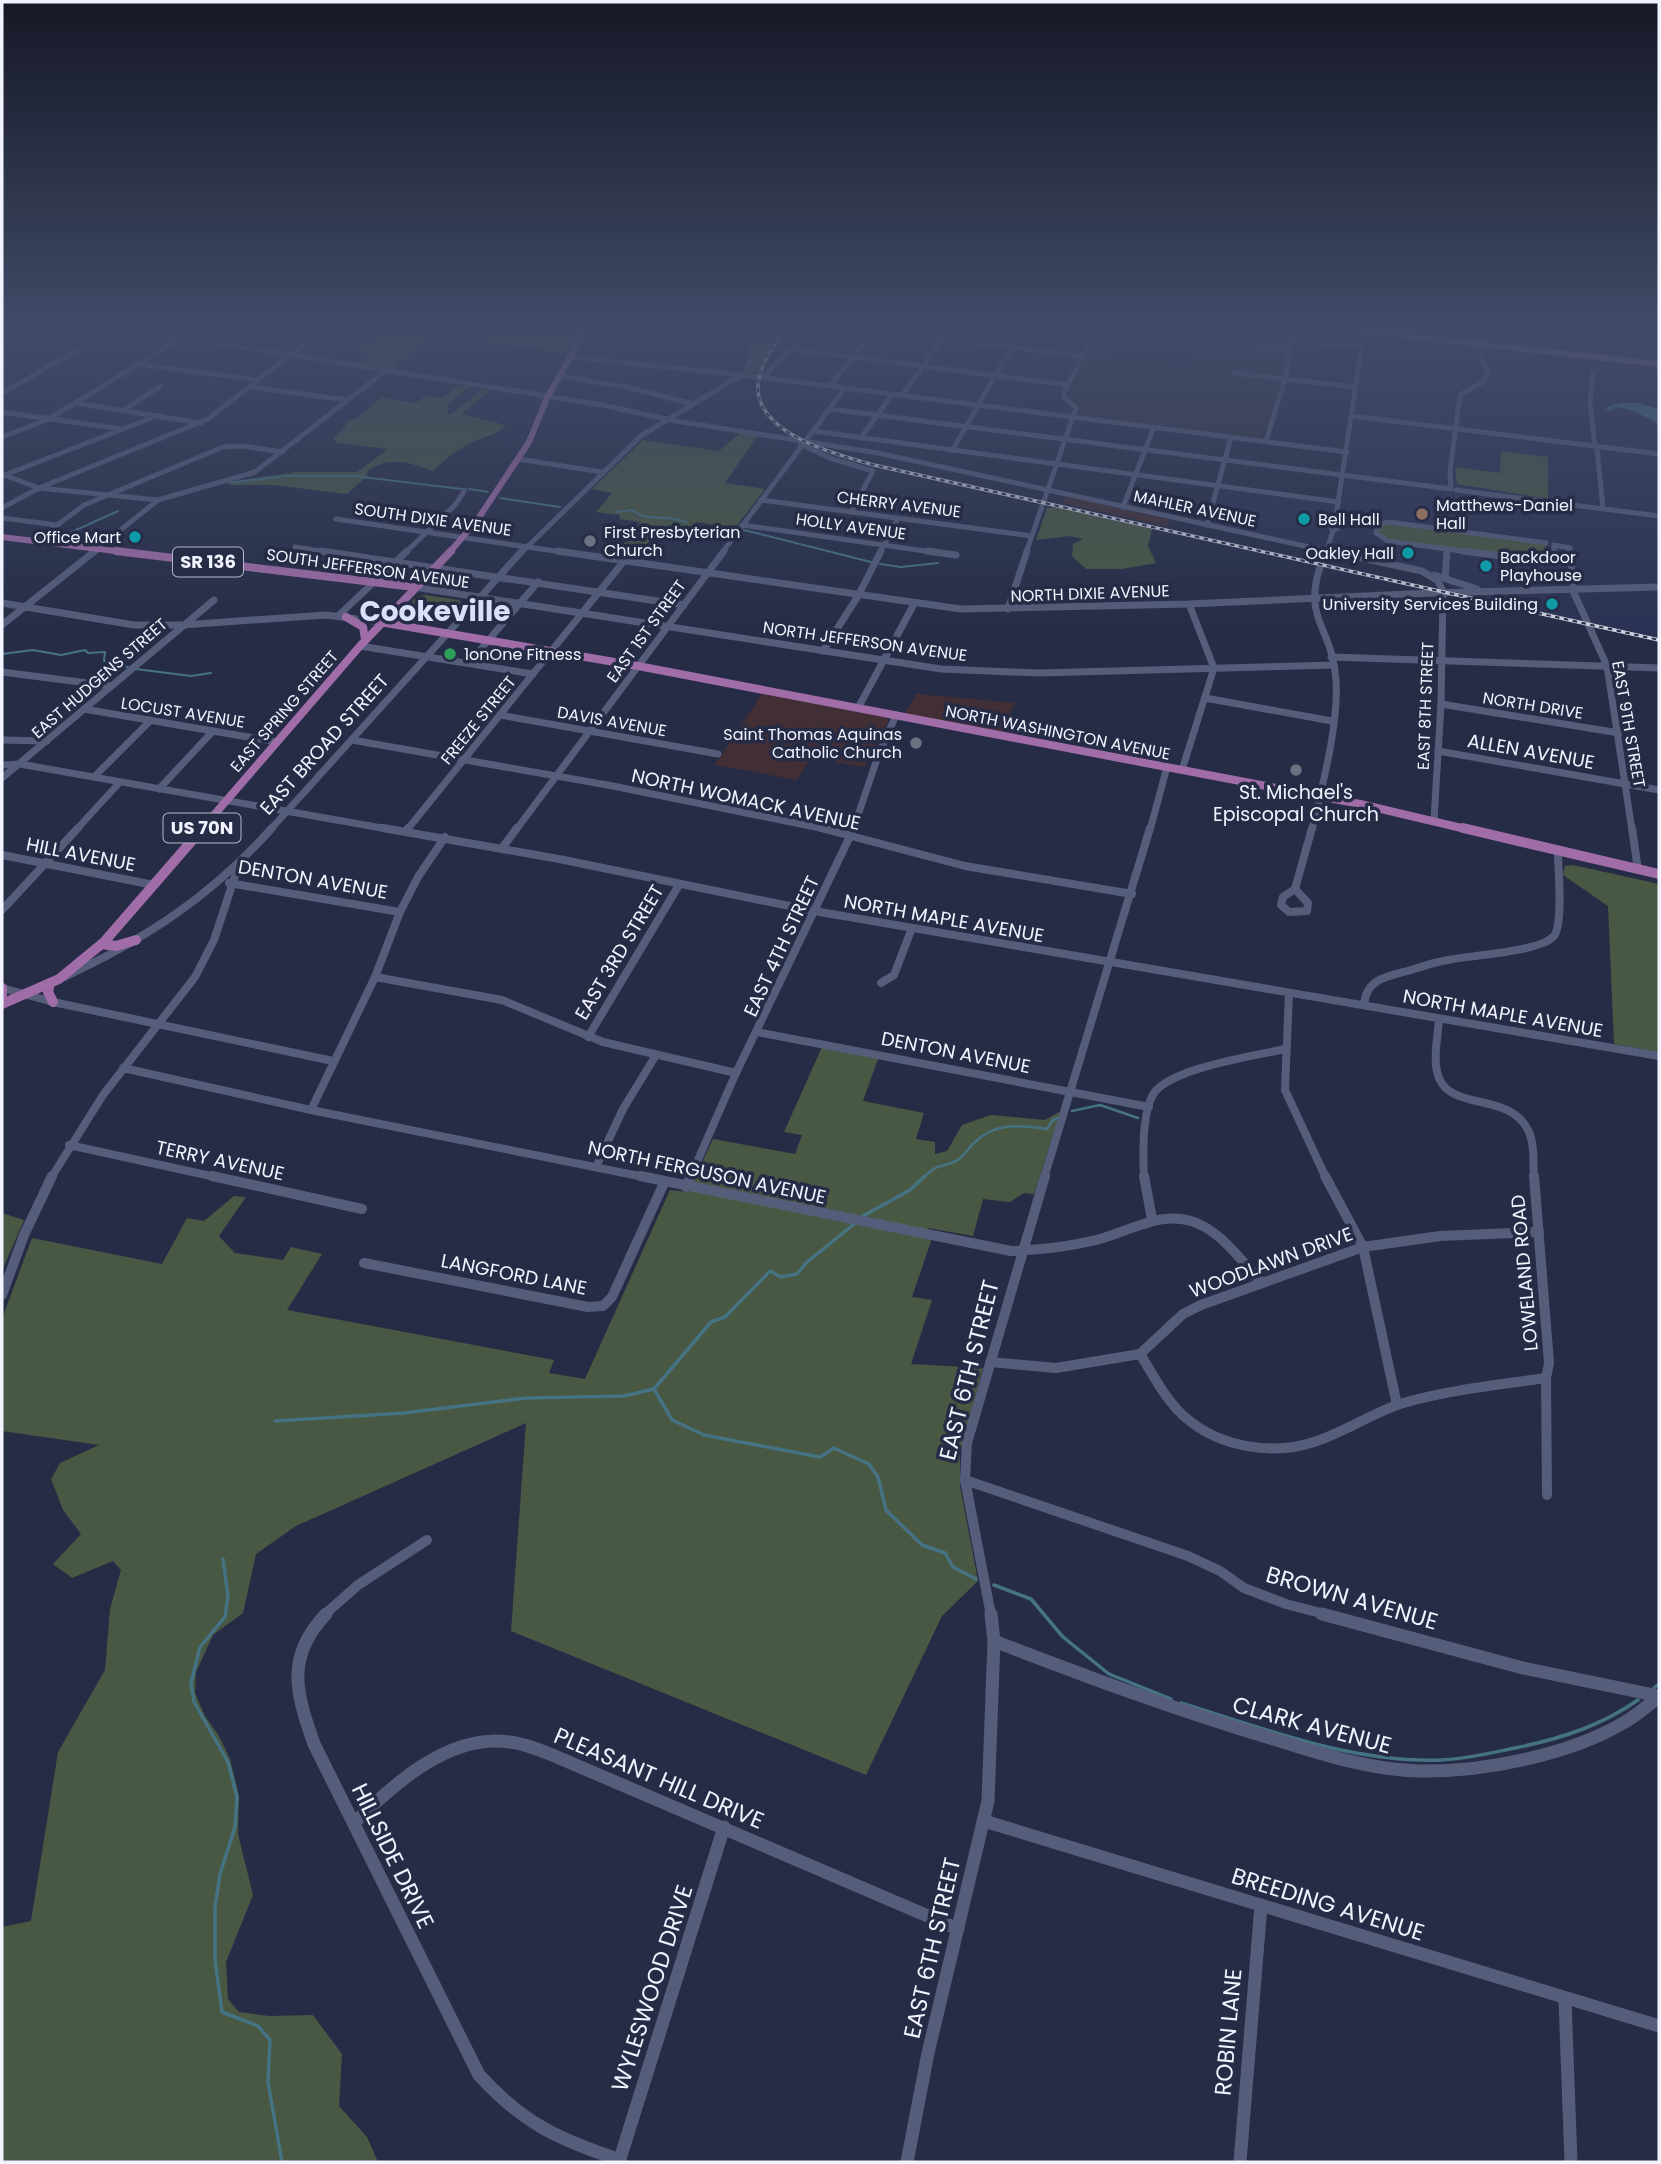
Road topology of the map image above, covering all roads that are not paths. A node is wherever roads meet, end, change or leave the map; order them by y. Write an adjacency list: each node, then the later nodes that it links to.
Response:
1 (116, 432): 37 (street)
2 (179, 432): 39 (street)
3 (308, 432): 28 (street)
4 (533, 432): 31 (main road, EAST SPRING STREET / US 70N)
5 (648, 432): 34 (street, EAST BROAD STREET)
6 (746, 432): 24 (street)
7 (812, 432): 24 (street, EAST 1ST STREET)
8 (820, 432): 21 (street)
9 (865, 432): 21 (street)
10 (962, 432): 27 (street)
11 (1010, 432): 22 (street)
12 (1066, 432): 22 (street)
13 (1152, 432): 26 (street)
14 (1192, 432): 20 (street)
15 (1269, 432): 23 (street)
16 (1349, 432): 29 (street)
17 (1457, 432): 40 (street)
18 (1480, 432): 25 (street)
19 (1594, 432): 25 (street)
20 (1231, 437): 23 (street); 32 (street)
21 (861, 438): 27 (street)
22 (1063, 439): 26 (street); 33 (street)
23 (1266, 441): 29 (street)
24 (804, 442): 42 (street, MAHLER AVENUE); 45 (street, EAST 1ST STREET); 50 (street)
25 (1596, 447): 30 (street); 49 (street)
26 (1145, 450): 32 (street); 35 (street)
27 (952, 451): 33 (street)
28 (283, 452): 43 (street); 44 (street)
29 (1346, 452): 36 (street)
30 (1659, 454)
31 (519, 459): 34 (street); 63 (main road, EAST SPRING STREET / US 70N)
32 (1225, 460): 36 (street); 38 (street)
33 (1054, 464): 35 (street); 42 (street)
34 (602, 472): 68 (street, EAST BROAD STREET)
35 (1135, 475): 38 (street); 47 (street)
36 (1343, 475): 40 (street); 46 (street)
37 (3, 476): 39 (street)
38 (1217, 486): 46 (street); 58 (street)
39 (39, 488): 43 (street); 48 (street)
40 (1453, 489): 49 (street)
41 (466, 490): 60 (street)
42 (1048, 490): 47 (street, MAHLER AVENUE); 61 (street)
43 (107, 494): 44 (street); 56 (street)
44 (158, 500): 69 (street)
45 (761, 500): 50 (street, CHERRY AVENUE); 57 (street, EAST 1ST STREET)
46 (1339, 502): 51 (street)
47 (1124, 507): 58 (street, MAHLER AVENUE)
48 (2, 508)
49 (1603, 509): 52 (street)
50 (851, 512): 54 (street, CHERRY AVENUE)
51 (1336, 516): 59 (street); 59 (street)
52 (1659, 516)
53 (2, 518): 56 (street)
54 (898, 518): 61 (street, CHERRY AVENUE); 66 (street)
55 (335, 519): 60 (street, SOUTH DIXIE AVENUE)
56 (57, 525): 64 (street)
57 (742, 525): 66 (street, HOLLY AVENUE); 78 (street, EAST 1ST STREET)
58 (1207, 525): 71 (street, MAHLER AVENUE)
59 (1333, 531): 71 (street)
60 (426, 532): 63 (street, SOUTH DIXIE AVENUE); 73 (street)
61 (1032, 536): 100 (street)
62 (2, 537): 64 (main road, SOUTH JEFFERSON AVENUE / SR 136)
63 (463, 537): 68 (street, SOUTH DIXIE AVENUE); 77 (main road, EAST SPRING STREET / US 70N)
64 (36, 541): 69 (main road, SOUTH JEFFERSON AVENUE / SR 136)
65 (1546, 543): 75 (street)
66 (885, 545): 72 (street, HOLLY AVENUE); 90 (street)
67 (295, 547): 73 (street)
68 (526, 547): 74 (street, NORTH DIXIE AVENUE); 79 (street, EAST BROAD STREET)
69 (96, 548): 81 (main road, SOUTH JEFFERSON AVENUE / SR 136); 99 (street)
70 (1447, 550): 80 (street)
71 (1328, 551): 80 (street, MAHLER AVENUE); 92 (street)
72 (956, 555)
73 (394, 561): 77 (street); 81 (street)
74 (624, 561): 78 (street, NORTH DIXIE AVENUE); 86 (street, FREEZE STREET)
75 (1546, 562)
76 (1570, 562): 85 (street, EAST 9TH STREET)
77 (434, 566): 79 (street); 83 (main road, EAST SPRING STREET / US 70N)
78 (705, 573): 90 (street, NORTH DIXIE AVENUE); 98 (street, EAST 1ST STREET)
79 (498, 576): 82 (street); 91 (street, EAST BROAD STREET)
80 (1442, 580): 87 (street); 88 (street); 89 (street)
81 (374, 581): 83 (main road, SOUTH JEFFERSON AVENUE / SR 136); 102 (street)
82 (538, 582): 86 (street); 95 (street)
83 (414, 587): 91 (street, SOUTH JEFFERSON AVENUE); 103 (main road, EAST SPRING STREET / US 70N)
84 (1659, 587): 85 (street, NORTH DIXIE AVENUE)
85 (1573, 589): 88 (street, NORTH DIXIE AVENUE); 119 (street, EAST 9TH STREET)
86 (600, 591): 98 (street); 101 (street, FREEZE STREET)
87 (1462, 592): 88 (street, NORTH DIXIE AVENUE); 89 (street, NORTH DIXIE AVENUE)
88 (1489, 592)
89 (1443, 593): 92 (street, NORTH DIXIE AVENUE); 114 (street, EAST 8TH STREET)
90 (858, 596): 96 (street, NORTH DIXIE AVENUE); 111 (street)
91 (479, 597): 95 (street, NORTH JEFFERSON AVENUE); 107 (street, EAST BROAD STREET)
92 (1313, 598): 97 (street, NORTH DIXIE AVENUE); 113 (street)
93 (214, 600): 105 (street, EAST HUDGENS STREET)
94 (2, 603): 99 (street)
95 (520, 603): 101 (street, NORTH JEFFERSON AVENUE); 108 (street)
96 (914, 604): 100 (street, NORTH DIXIE AVENUE); 115 (street)
97 (1189, 604): 100 (street, NORTH DIXIE AVENUE); 120 (street)
98 (684, 605): 106 (street, EAST 1ST STREET)
99 (24, 607): 104 (street); 105 (street)
100 (1008, 610)
101 (583, 613): 106 (street, NORTH JEFFERSON AVENUE); 110 (street, FREEZE STREET)
102 (342, 616): 103 (street); 105 (street); 109 (main road)
103 (380, 622): 107 (main road, NORTH WASHINGTON AVENUE); 109 (main road, EAST SPRING STREET / US 70N)
104 (2, 625)
105 (182, 625): 124 (street, EAST HUDGENS STREET)
106 (668, 626): 111 (street, NORTH JEFFERSON AVENUE); 118 (street, EAST 1ST STREET)
107 (448, 634): 108 (main road, NORTH WASHINGTON AVENUE); 112 (street, EAST BROAD STREET)
108 (488, 640): 110 (main road, NORTH WASHINGTON AVENUE); 116 (street)
109 (363, 642): 112 (street); 139 (main road, EAST SPRING STREET / US 70N)
110 (552, 650): 118 (main road, NORTH WASHINGTON AVENUE); 123 (street, FREEZE STREET)
111 (823, 651): 115 (street, NORTH JEFFERSON AVENUE)
112 (427, 656): 116 (street); 137 (street, EAST BROAD STREET)
113 (1331, 657): 114 (street); 117 (street)
114 (1442, 660): 119 (street); 126 (street, EAST 8TH STREET)
115 (884, 661): 120 (street, NORTH JEFFERSON AVENUE); 127 (street)
116 (469, 663): 123 (street)
117 (1334, 665): 120 (street, NORTH JEFFERSON AVENUE); 132 (street)
118 (638, 666): 127 (main road, NORTH WASHINGTON AVENUE); 134 (street, EAST 1ST STREET)
119 (1607, 666): 121 (street); 135 (street, EAST 9TH STREET)
120 (1214, 668): 125 (street)
121 (1659, 668)
122 (2, 672): 124 (street)
123 (533, 674): 129 (street, FREEZE STREET)
124 (111, 686): 128 (street, EAST HUDGENS STREET)
125 (1205, 698): 132 (street); 146 (street)
126 (1441, 704): 135 (street, NORTH DRIVE); 140 (street, EAST 8TH STREET)
127 (858, 708): 130 (main road, NORTH WASHINGTON AVENUE)
128 (84, 709): 131 (street, LOCUST AVENUE); 138 (street, EAST HUDGENS STREET)
129 (500, 715): 134 (street, DAVIS AVENUE); 142 (street, FREEZE STREET)
130 (896, 715): 145 (main road, NORTH WASHINGTON AVENUE); 159 (street, EAST 4TH STREET)
131 (150, 721): 133 (street, LOCUST AVENUE); 148 (street)
132 (1332, 722): 154 (street)
133 (213, 731): 139 (street, LOCUST AVENUE); 152 (street)
134 (590, 731): 141 (street, DAVIS AVENUE); 147 (street, EAST 1ST STREET)
135 (1619, 733): 151 (street, EAST 9TH STREET)
136 (2, 740): 138 (street)
137 (352, 740): 142 (street, NORTH WOMACK AVENUE); 156 (street, EAST BROAD STREET)
138 (47, 741): 143 (street, EAST HUDGENS STREET)
139 (277, 742): 155 (main road, EAST SPRING STREET / US 70N)
140 (1438, 751): 151 (street, ALLEN AVENUE); 157 (street, EAST 8TH STREET)
141 (718, 754)
142 (462, 760): 147 (street, NORTH WOMACK AVENUE); 158 (street, FREEZE STREET)
143 (20, 764): 144 (street); 148 (street); 149 (street, EAST HUDGENS STREET)
144 (2, 765)
145 (1167, 767): 146 (main road, NORTH WASHINGTON AVENUE); 173 (street, EAST 6TH STREET)
146 (1182, 770): 154 (main road, NORTH WASHINGTON AVENUE)
147 (557, 776): 159 (street, NORTH WOMACK AVENUE); 161 (street, EAST 1ST STREET)
148 (94, 777): 150 (street)
149 (2, 778)
150 (120, 782): 152 (street); 164 (street)
151 (1626, 784): 153 (street, ALLEN AVENUE); 166 (street, EAST 9TH STREET)
152 (159, 789): 155 (street)
153 (1659, 790)
154 (1321, 797): 157 (main road, NORTH WASHINGTON AVENUE); 172 (street)
155 (225, 800): 156 (street, NORTH MAPLE AVENUE); 170 (main road, EAST SPRING STREET / US 70N)
156 (288, 811): 158 (street, NORTH MAPLE AVENUE); 165 (street, EAST BROAD STREET)
157 (1434, 820): 162 (main road, NORTH WASHINGTON AVENUE)
158 (406, 831): 160 (street, NORTH MAPLE AVENUE)
159 (851, 836): 173 (street, NORTH WOMACK AVENUE); 175 (street, EAST 4TH STREET)
160 (445, 837): 161 (street, NORTH MAPLE AVENUE); 176 (street)
161 (502, 848): 171 (street, NORTH MAPLE AVENUE)
162 (1558, 852): 166 (main road, NORTH WASHINGTON AVENUE); 189 (street)
163 (2, 855): 164 (street, HILL AVENUE)
164 (46, 863): 170 (street, HILL AVENUE); 174 (street)
165 (238, 866): 168 (street); 169 (street, EAST BROAD STREET)
166 (1638, 870): 167 (main road, NORTH WASHINGTON AVENUE)
167 (1659, 874)
168 (221, 881): 169 (street, DENTON AVENUE); 178 (street)
169 (232, 884): 176 (street, DENTON AVENUE); 191 (street, EAST BROAD STREET)
170 (154, 885): 179 (main road, EAST SPRING STREET / US 70N)
171 (679, 885): 175 (street, NORTH MAPLE AVENUE); 193 (street, EAST 3RD STREET)
172 (1295, 889)
173 (1132, 894): 180 (street, EAST 6TH STREET)
174 (2, 910)
175 (814, 911): 177 (street, NORTH MAPLE AVENUE); 192 (street, EAST 4TH STREET)
176 (400, 912): 181 (street)
177 (912, 928): 180 (street, NORTH MAPLE AVENUE); 183 (street)
178 (136, 940): 179 (main road); 182 (street)
179 (102, 944): 182 (main road, EAST SPRING STREET / US 70N)
180 (1112, 963): 185 (street, NORTH MAPLE AVENUE); 200 (street, EAST 6TH STREET)
181 (375, 977): 193 (street); 197 (street)
182 (55, 981): 186 (main road, EAST SPRING STREET / US 70N); 188 (main road)
183 (881, 983)
184 (2, 988): 186 (street); 187 (main road)
185 (1289, 993): 189 (street, NORTH MAPLE AVENUE); 194 (street)
186 (25, 994): 187 (main road, EAST SPRING STREET / US 70N); 188 (street)
187 (2, 1002)
188 (53, 1002): 191 (street)
189 (1364, 1005): 190 (street, NORTH MAPLE AVENUE)
190 (1439, 1019): 196 (street, NORTH MAPLE AVENUE); 209 (street, LOWELAND ROAD)
191 (159, 1025): 197 (street); 198 (street, EAST BROAD STREET)
192 (757, 1032): 199 (street, EAST 4TH STREET); 200 (street, DENTON AVENUE)
193 (588, 1037): 195 (street)
194 (1284, 1049): 201 (street); 210 (street)
195 (656, 1055): 199 (street); 204 (street)
196 (1659, 1056)
197 (333, 1061): 202 (street)
198 (122, 1068): 202 (street, NORTH FERGUSON AVENUE); 203 (street, EAST BROAD STREET)
199 (736, 1073): 206 (street, EAST 4TH STREET)
200 (1072, 1092): 201 (street, DENTON AVENUE); 211 (street, EAST 6TH STREET)
201 (1149, 1107): 208 (street)
202 (311, 1110): 204 (street, NORTH FERGUSON AVENUE)
203 (69, 1145): 207 (street, TERRY AVENUE); 214 (street, EAST BROAD STREET)
204 (596, 1167): 205 (street, NORTH FERGUSON AVENUE)
205 (664, 1183): 206 (street, NORTH FERGUSON AVENUE); 212 (street, LANGFORD LANE)
206 (686, 1186): 211 (street, NORTH FERGUSON AVENUE)
207 (362, 1209)
208 (1152, 1219): 211 (street, NORTH FERGUSON AVENUE); 213 (street, NORTH FERGUSON AVENUE)
209 (1539, 1232): 210 (street, WOODLAWN DRIVE); 217 (street, LOWELAND ROAD)
210 (1363, 1247): 213 (street, WOODLAWN DRIVE); 218 (street)
211 (1022, 1251): 216 (street, EAST 6TH STREET)
212 (364, 1263)
213 (1261, 1282): 215 (street, WOODLAWN DRIVE)
214 (2, 1295)
215 (1140, 1354): 216 (street); 218 (street, LOWELAND ROAD)
216 (990, 1362): 219 (street, EAST 6TH STREET)
217 (1546, 1378): 218 (street, LOWELAND ROAD); 220 (street)
218 (1397, 1405)
219 (965, 1480): 222 (street, EAST 6TH STREET); 223 (street, BROWN AVENUE)
220 (1547, 1495)
221 (427, 1540): 225 (street, HILLSIDE DRIVE)
222 (994, 1641): 223 (street, CLARK AVENUE); 224 (street, EAST 6TH STREET)
223 (1659, 1697)
224 (984, 1821): 227 (street, BREEDING AVENUE); 228 (street, EAST 6TH STREET)
225 (355, 1822): 226 (street, PLEASANT HILL DRIVE); 231 (street, HILLSIDE DRIVE)
226 (724, 1827): 228 (street, PLEASANT HILL DRIVE); 231 (street, WYLESWOOD DRIVE)
227 (1262, 1905): 229 (street, BREEDING AVENUE); 233 (street, ROBIN LANE)
228 (958, 1928): 232 (street, EAST 6TH STREET)
229 (1565, 2000): 230 (street, BREEDING AVENUE); 234 (street)
230 (1659, 2026)
231 (619, 2161)
232 (907, 2162)
233 (1240, 2162)
234 (1571, 2162)

